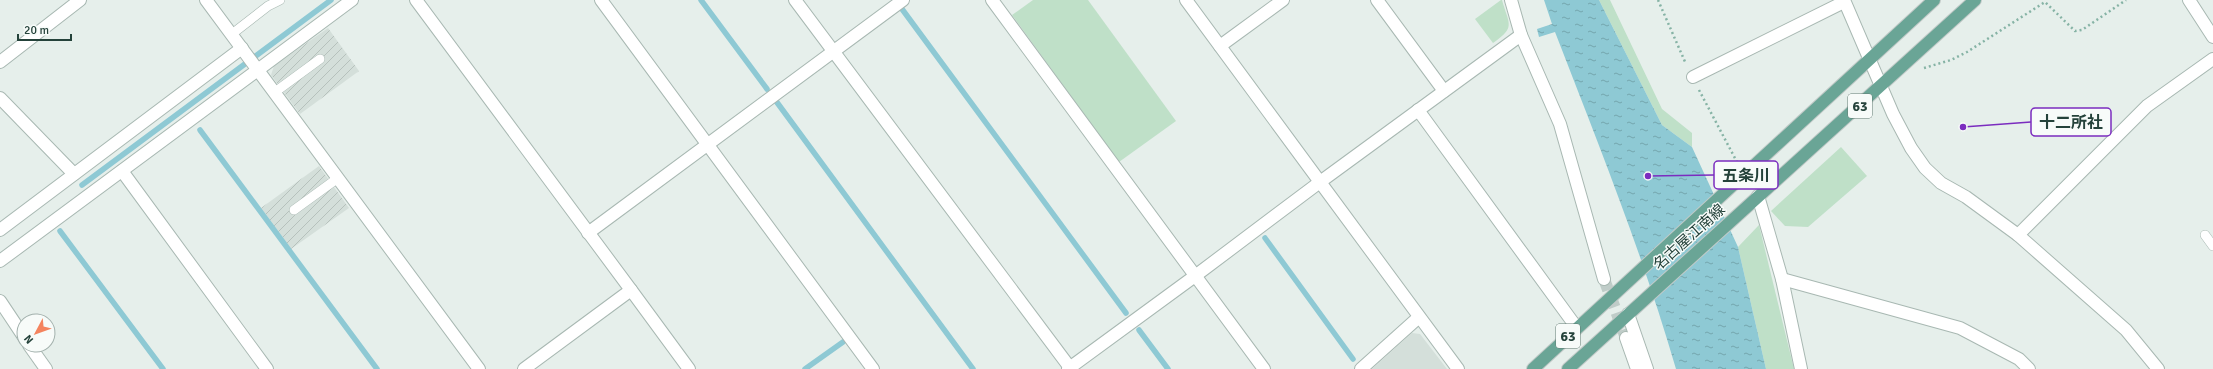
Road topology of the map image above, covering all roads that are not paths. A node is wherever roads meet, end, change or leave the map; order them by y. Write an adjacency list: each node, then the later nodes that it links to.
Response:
1 (80, 0): 27 (street)
2 (206, 0): 18 (street)
3 (280, 0): 18 (lane)
4 (416, 0): 42 (street)
5 (601, 0): 34 (street)
6 (795, 0): 22 (street)
7 (903, 0): 22 (street)
8 (992, 0): 47 (street)
9 (1186, 0): 21 (street)
10 (1283, 0): 21 (street)
11 (1376, 0): 30 (street)
12 (1511, 0): 19 (street)
13 (1934, 0): 25 (main road, 名古屋江南線 / 63)
14 (1975, 0): 29 (main road, 名古屋江南線 / 63)
15 (2189, 0): 20 (street)
16 (348, 1): 23 (street)
17 (1844, 1): 25 (street); 28 (street)
18 (232, 34): 23 (street)
19 (1521, 35): 30 (street); 48 (street)
20 (2213, 37)
21 (1220, 46): 38 (street)
22 (833, 52): 34 (street); 58 (street)
23 (250, 59): 31 (street); 35 (street); 36 (street)
24 (320, 59): 31 (lane)
25 (1869, 59): 29 (street); 55 (main road, 名古屋江南線 / 63)
26 (2213, 59): 43 (street)
27 (0, 62)
28 (1693, 77)
29 (1881, 86): 39 (main road, 名古屋江南線 / 63); 43 (street)
30 (1444, 91): 33 (street)
31 (275, 92): 37 (street)
32 (0, 98): 36 (street)
33 (1418, 110): 38 (street); 55 (street)
34 (707, 146): 42 (street); 64 (street)
35 (122, 171): 46 (street); 60 (street)
36 (74, 174): 41 (street)
37 (338, 178): 40 (lane); 61 (street)
38 (1320, 182): 47 (street); 53 (street)
39 (1758, 196): 49 (street); 52 (main road, 名古屋江南線 / 63)
40 (294, 210)
41 (0, 230)
42 (588, 233): 50 (street)
43 (2018, 234): 74 (street)
44 (2205, 235): 45 (lane)
45 (2213, 246)
46 (0, 261)
47 (1195, 276): 58 (street); 65 (street)
48 (1604, 279)
49 (1782, 279): 72 (street); 73 (street)
50 (631, 290): 62 (street); 63 (street)
51 (0, 301): 54 (street)
52 (1632, 310): 69 (main road, 名古屋江南線 / 63); 71 (street)
53 (1419, 317): 66 (street); 67 (street)
54 (16, 325)
55 (1577, 328): 68 (main road, 名古屋江南線 / 63)
56 (1626, 338): 70 (street)
57 (35, 353): 59 (street)
58 (1070, 368)
59 (46, 369)
60 (267, 369)
61 (479, 369)
62 (524, 369)
63 (689, 369)
64 (873, 369)
65 (1264, 369)
66 (1360, 369)
67 (1458, 369)
68 (1533, 369)
69 (1568, 369)
70 (1637, 369)
71 (1647, 369)
72 (1801, 369)
73 (2029, 369)
74 (2158, 369)

